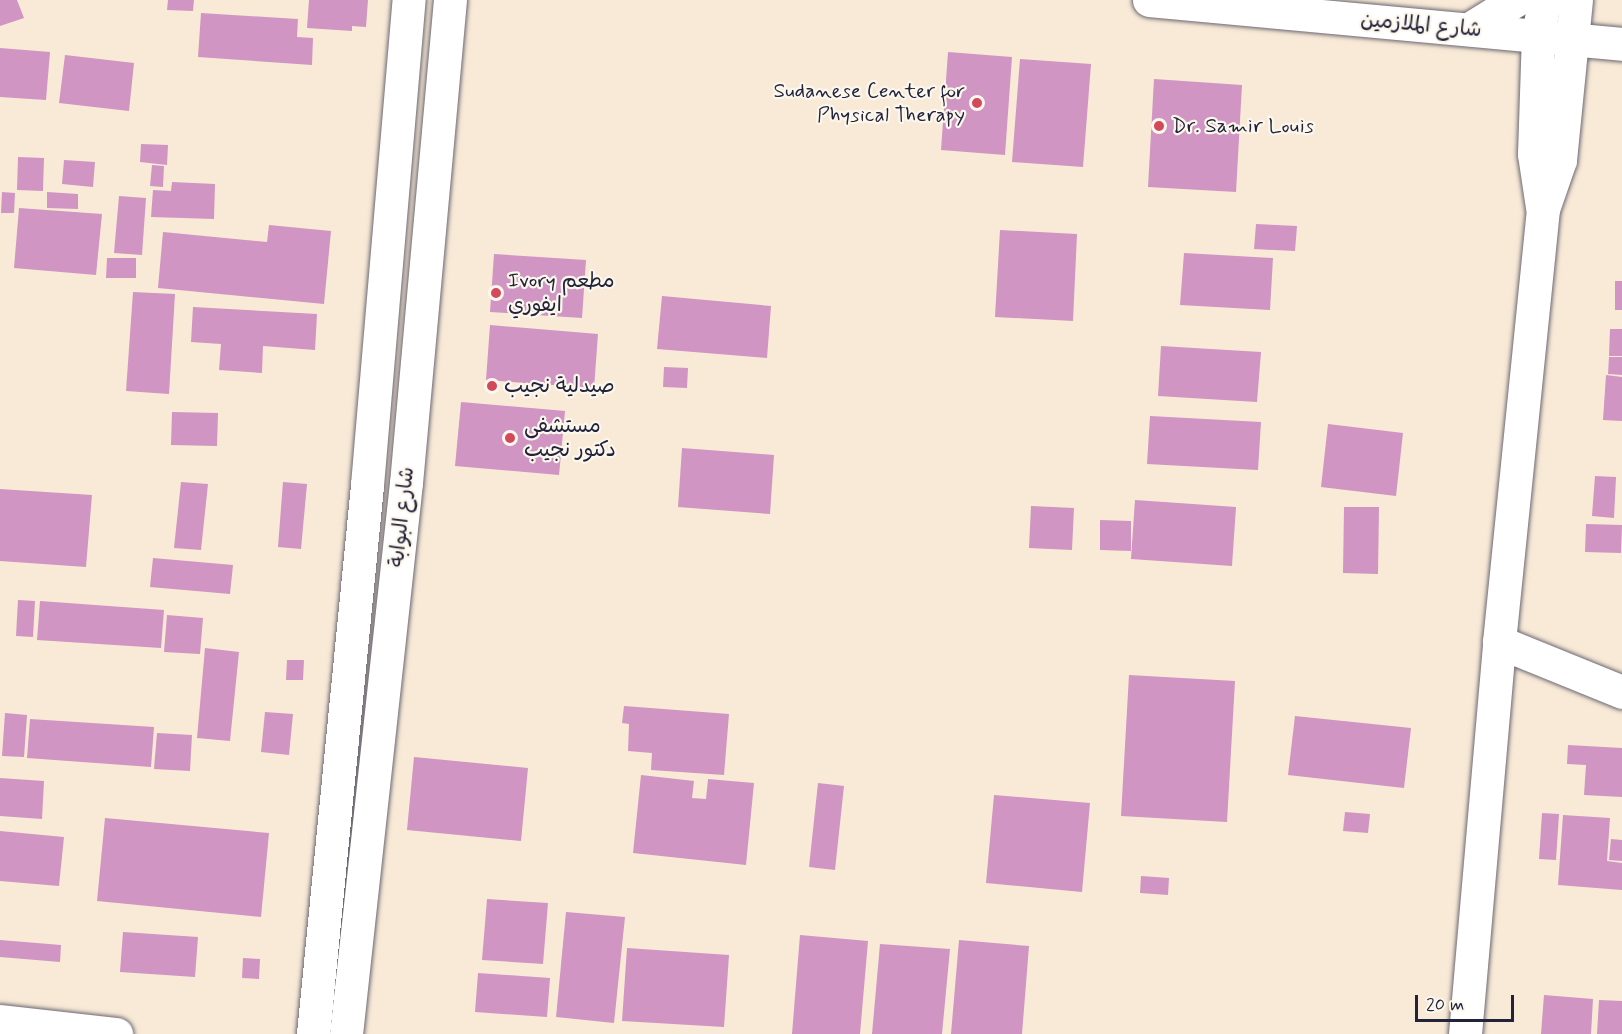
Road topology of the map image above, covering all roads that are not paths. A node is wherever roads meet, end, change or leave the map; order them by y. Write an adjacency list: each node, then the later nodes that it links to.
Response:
1 (409, 0): 16 (street, شارع البوابة)
2 (450, 0): 17 (street, شارع البوابة)
3 (1149, 0): 7 (street, شارع الملازمين)
4 (1516, 0): 7 (street)
5 (1544, 0): 8 (street)
6 (1576, 0): 9 (street)
7 (1470, 29): 8 (street, شارع الملازمين)
8 (1538, 35): 9 (street, شارع الملازمين); 11 (street)
9 (1574, 39): 10 (street, شارع الملازمين); 11 (street)
10 (1622, 44)
11 (1543, 209): 12 (street)
12 (1499, 642): 13 (street); 18 (street)
13 (1622, 692)
14 (0, 1021): 15 (street)
15 (116, 1034)
16 (313, 1034)
17 (346, 1034)
18 (1465, 1034)

